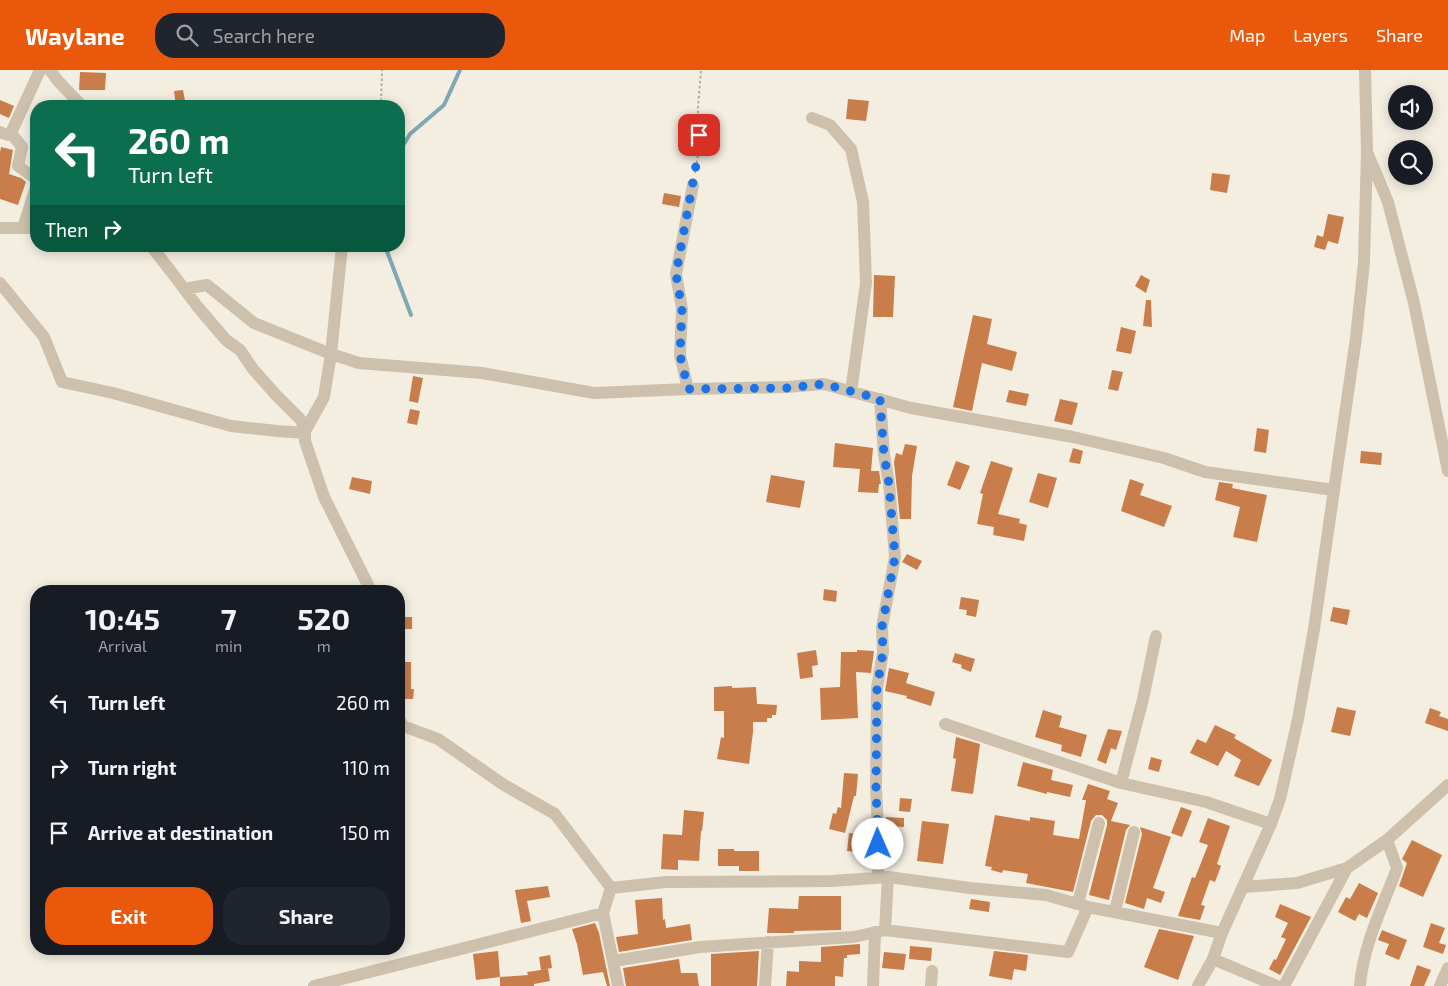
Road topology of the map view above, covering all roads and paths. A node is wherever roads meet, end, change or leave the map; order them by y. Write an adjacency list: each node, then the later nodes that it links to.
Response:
1 (40, 70): 9 (street)
2 (50, 70): 6 (street)
3 (382, 70): 7 (path)
4 (701, 70): 12 (path)
5 (1365, 70): 10 (street)
6 (76, 100)
7 (381, 100)
8 (812, 118): 23 (street)
9 (5, 133): 11 (street)
10 (1367, 152): 26 (street); 27 (street)
11 (30, 175)
12 (693, 185): 22 (street)
13 (30, 206): 15 (street)
14 (0, 228): 15 (street)
15 (23, 228): 16 (street)
16 (30, 228)
17 (156, 252): 20 (street)
18 (341, 252): 21 (street)
19 (0, 283): 25 (street)
20 (184, 289): 21 (street); 25 (street)
21 (330, 354): 22 (street); 25 (street)
22 (688, 389): 23 (street)
23 (851, 392): 24 (street)
24 (880, 399): 27 (street); 39 (street)
25 (304, 433): 28 (street)
26 (1448, 471)
27 (1334, 490): 35 (street)
28 (368, 585)
29 (1156, 636): 32 (street)
30 (945, 724): 32 (street)
31 (405, 727): 41 (street)
32 (1121, 783): 35 (street)
33 (1448, 785): 37 (street)
34 (1099, 823): 42 (street)
35 (1272, 824): 40 (street)
36 (1134, 832): 43 (street)
37 (1387, 840): 38 (street); 60 (street)
38 (1347, 868): 40 (street); 59 (street)
39 (883, 876): 41 (street); 42 (street); 45 (street)
40 (1244, 887): 46 (street)
41 (611, 888): 44 (street)
42 (1083, 905): 43 (street); 45 (street)
43 (1115, 911): 46 (street)
44 (603, 913): 49 (street); 52 (street)
45 (880, 931): 47 (street); 55 (street)
46 (1222, 933): 48 (street)
47 (768, 942): 49 (street); 54 (street)
48 (1213, 958): 57 (street); 58 (street)
49 (614, 961): 53 (street)
50 (1448, 968): 61 (street)
51 (932, 972): 56 (street)
52 (314, 986)
53 (617, 986)
54 (765, 986)
55 (873, 986)
56 (931, 986)
57 (1198, 986)
58 (1277, 986)
59 (1284, 986)
60 (1360, 986)
61 (1440, 986)

